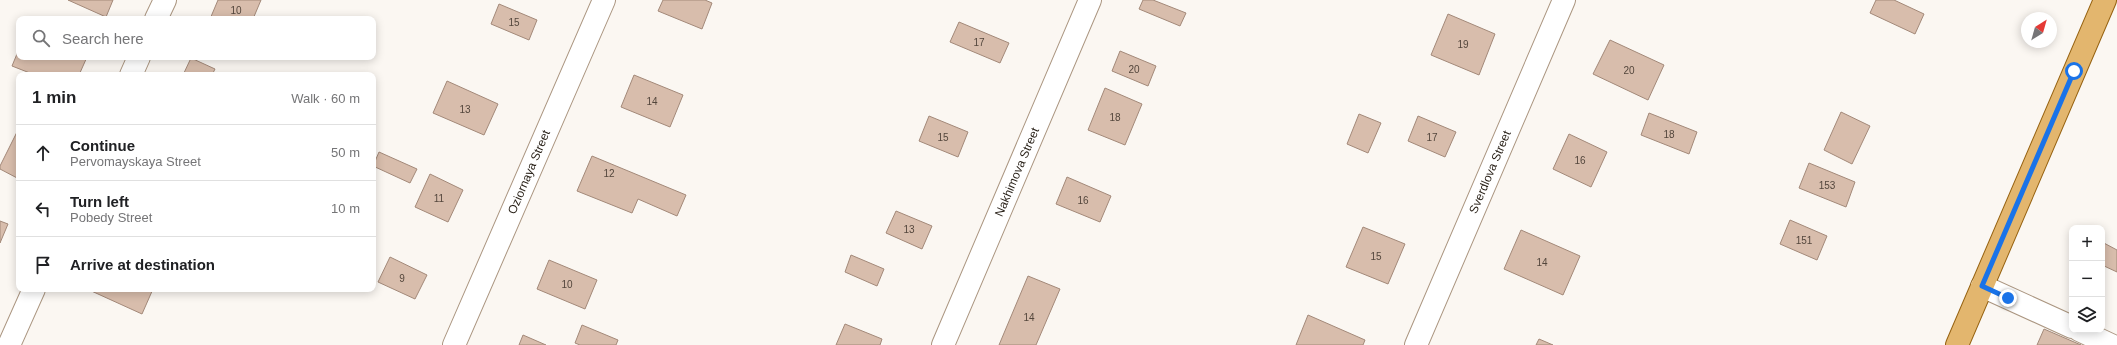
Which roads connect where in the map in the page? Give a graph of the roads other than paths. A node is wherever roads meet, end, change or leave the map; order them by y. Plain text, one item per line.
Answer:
1 (165, 0) edge
2 (604, 0) edge
3 (1090, 0) edge
4 (1564, 0) edge
5 (2105, 0) edge
6 (157, 16) edge
7 (138, 60) edge
8 (132, 72) edge
9 (1982, 286) junction
10 (33, 292) edge
11 (2069, 326) edge
12 (2085, 333) edge
13 (9, 345) edge
14 (454, 345) edge
15 (943, 345) edge
16 (1416, 345) edge
17 (1956, 345) edge
18 (2111, 345) edge

1 - 6 street
2 - 14 street, Oziornaya Street
3 - 15 street, Nakhimova Street
4 - 16 street, Sverdlova Street
5 - 9 main road
7 - 8 street
9 - 11 street
9 - 17 main road
10 - 13 street
12 - 18 street

